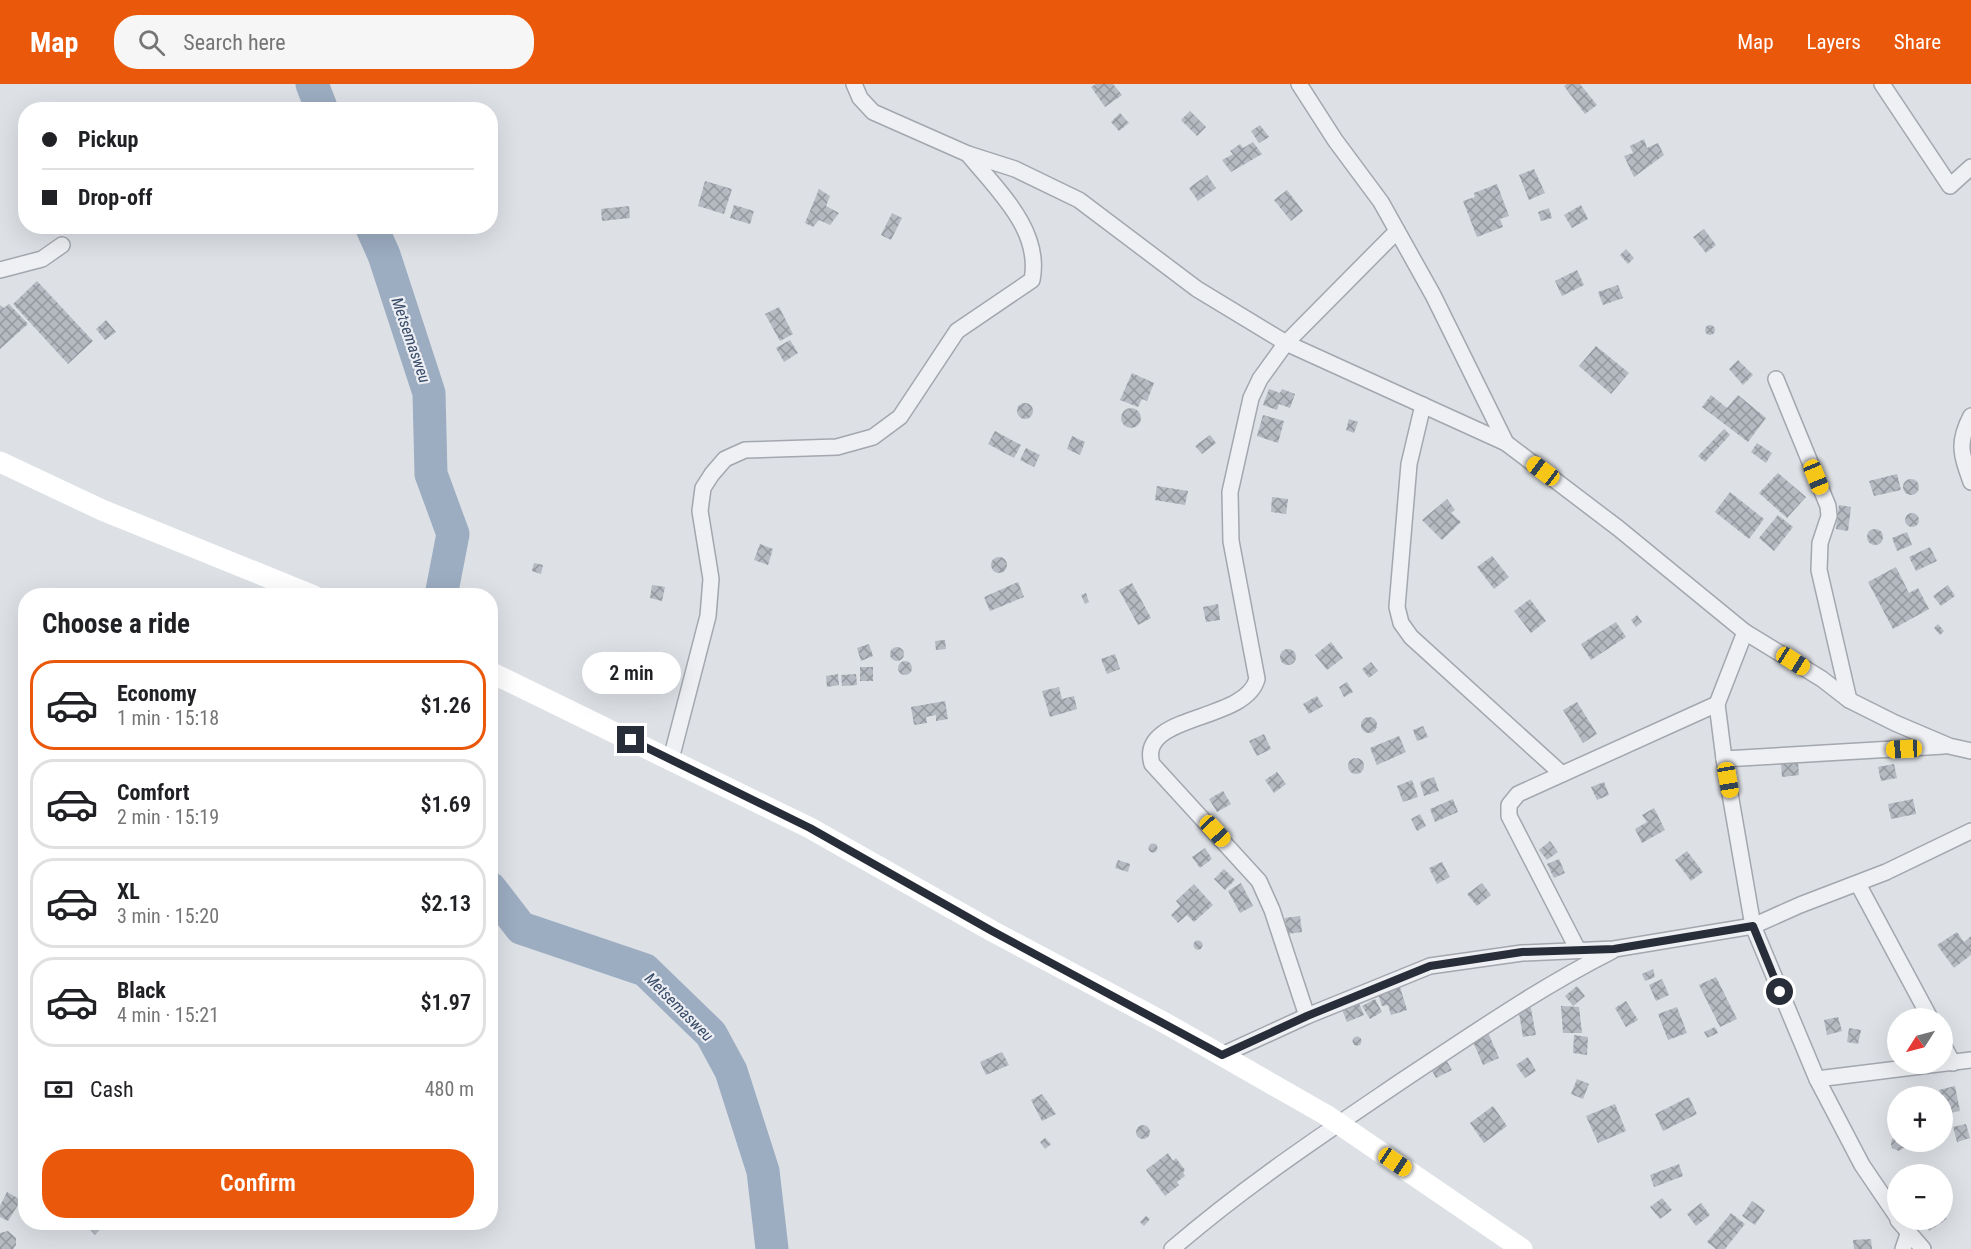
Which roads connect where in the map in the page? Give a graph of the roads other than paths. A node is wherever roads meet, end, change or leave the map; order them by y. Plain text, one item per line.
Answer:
1 (854, 84) edge
2 (1299, 84) edge
3 (1882, 84) edge
4 (968, 154) junction
5 (1971, 167) edge
6 (1396, 231) junction
7 (62, 245) dead end
8 (0, 270) edge
9 (1286, 343) junction
10 (1776, 379) dead end
11 (1423, 405) junction
12 (1971, 416) edge
13 (1506, 443) junction
14 (0, 462) edge
15 (1971, 482) edge
16 (294, 588) edge
17 (1745, 632) junction
18 (498, 676) edge
19 (1849, 700) junction
20 (1717, 704) junction
21 (1948, 746) junction
22 (1971, 751) edge
23 (671, 759) junction
24 (1724, 759) junction
25 (1562, 774) junction
26 (1971, 831) edge
27 (1858, 884) junction
28 (1753, 926) junction
29 (1614, 949) junction
30 (1578, 950) junction
31 (1924, 1008) edge
32 (1307, 1016) junction
33 (1222, 1055) junction
34 (1971, 1060) edge
35 (1953, 1063) edge
36 (1887, 1071) edge
37 (1817, 1079) junction
38 (1339, 1124) junction
39 (1887, 1202) edge
40 (1905, 1242) edge
41 (1172, 1249) edge
42 (1522, 1249) edge
43 (1923, 1249) edge

1 - 4 street
2 - 6 street
3 - 5 street
4 - 9 street
4 - 23 street
6 - 9 street
6 - 13 street
7 - 8 street
9 - 11 street
9 - 32 street
10 - 19 street
11 - 13 street
11 - 25 street
12 - 15 street
13 - 17 street
14 - 16 street
17 - 19 street
17 - 20 street
18 - 23 street
19 - 21 street
20 - 24 street
20 - 25 street
21 - 22 street
21 - 24 street
23 - 33 street
24 - 28 street
25 - 30 street
26 - 27 street
27 - 28 street
27 - 31 street
28 - 29 street
28 - 37 street
29 - 30 street
29 - 38 street
30 - 32 street
32 - 33 street
33 - 38 street
34 - 35 street
36 - 37 street
37 - 39 street
38 - 41 street
38 - 42 street
40 - 43 street

